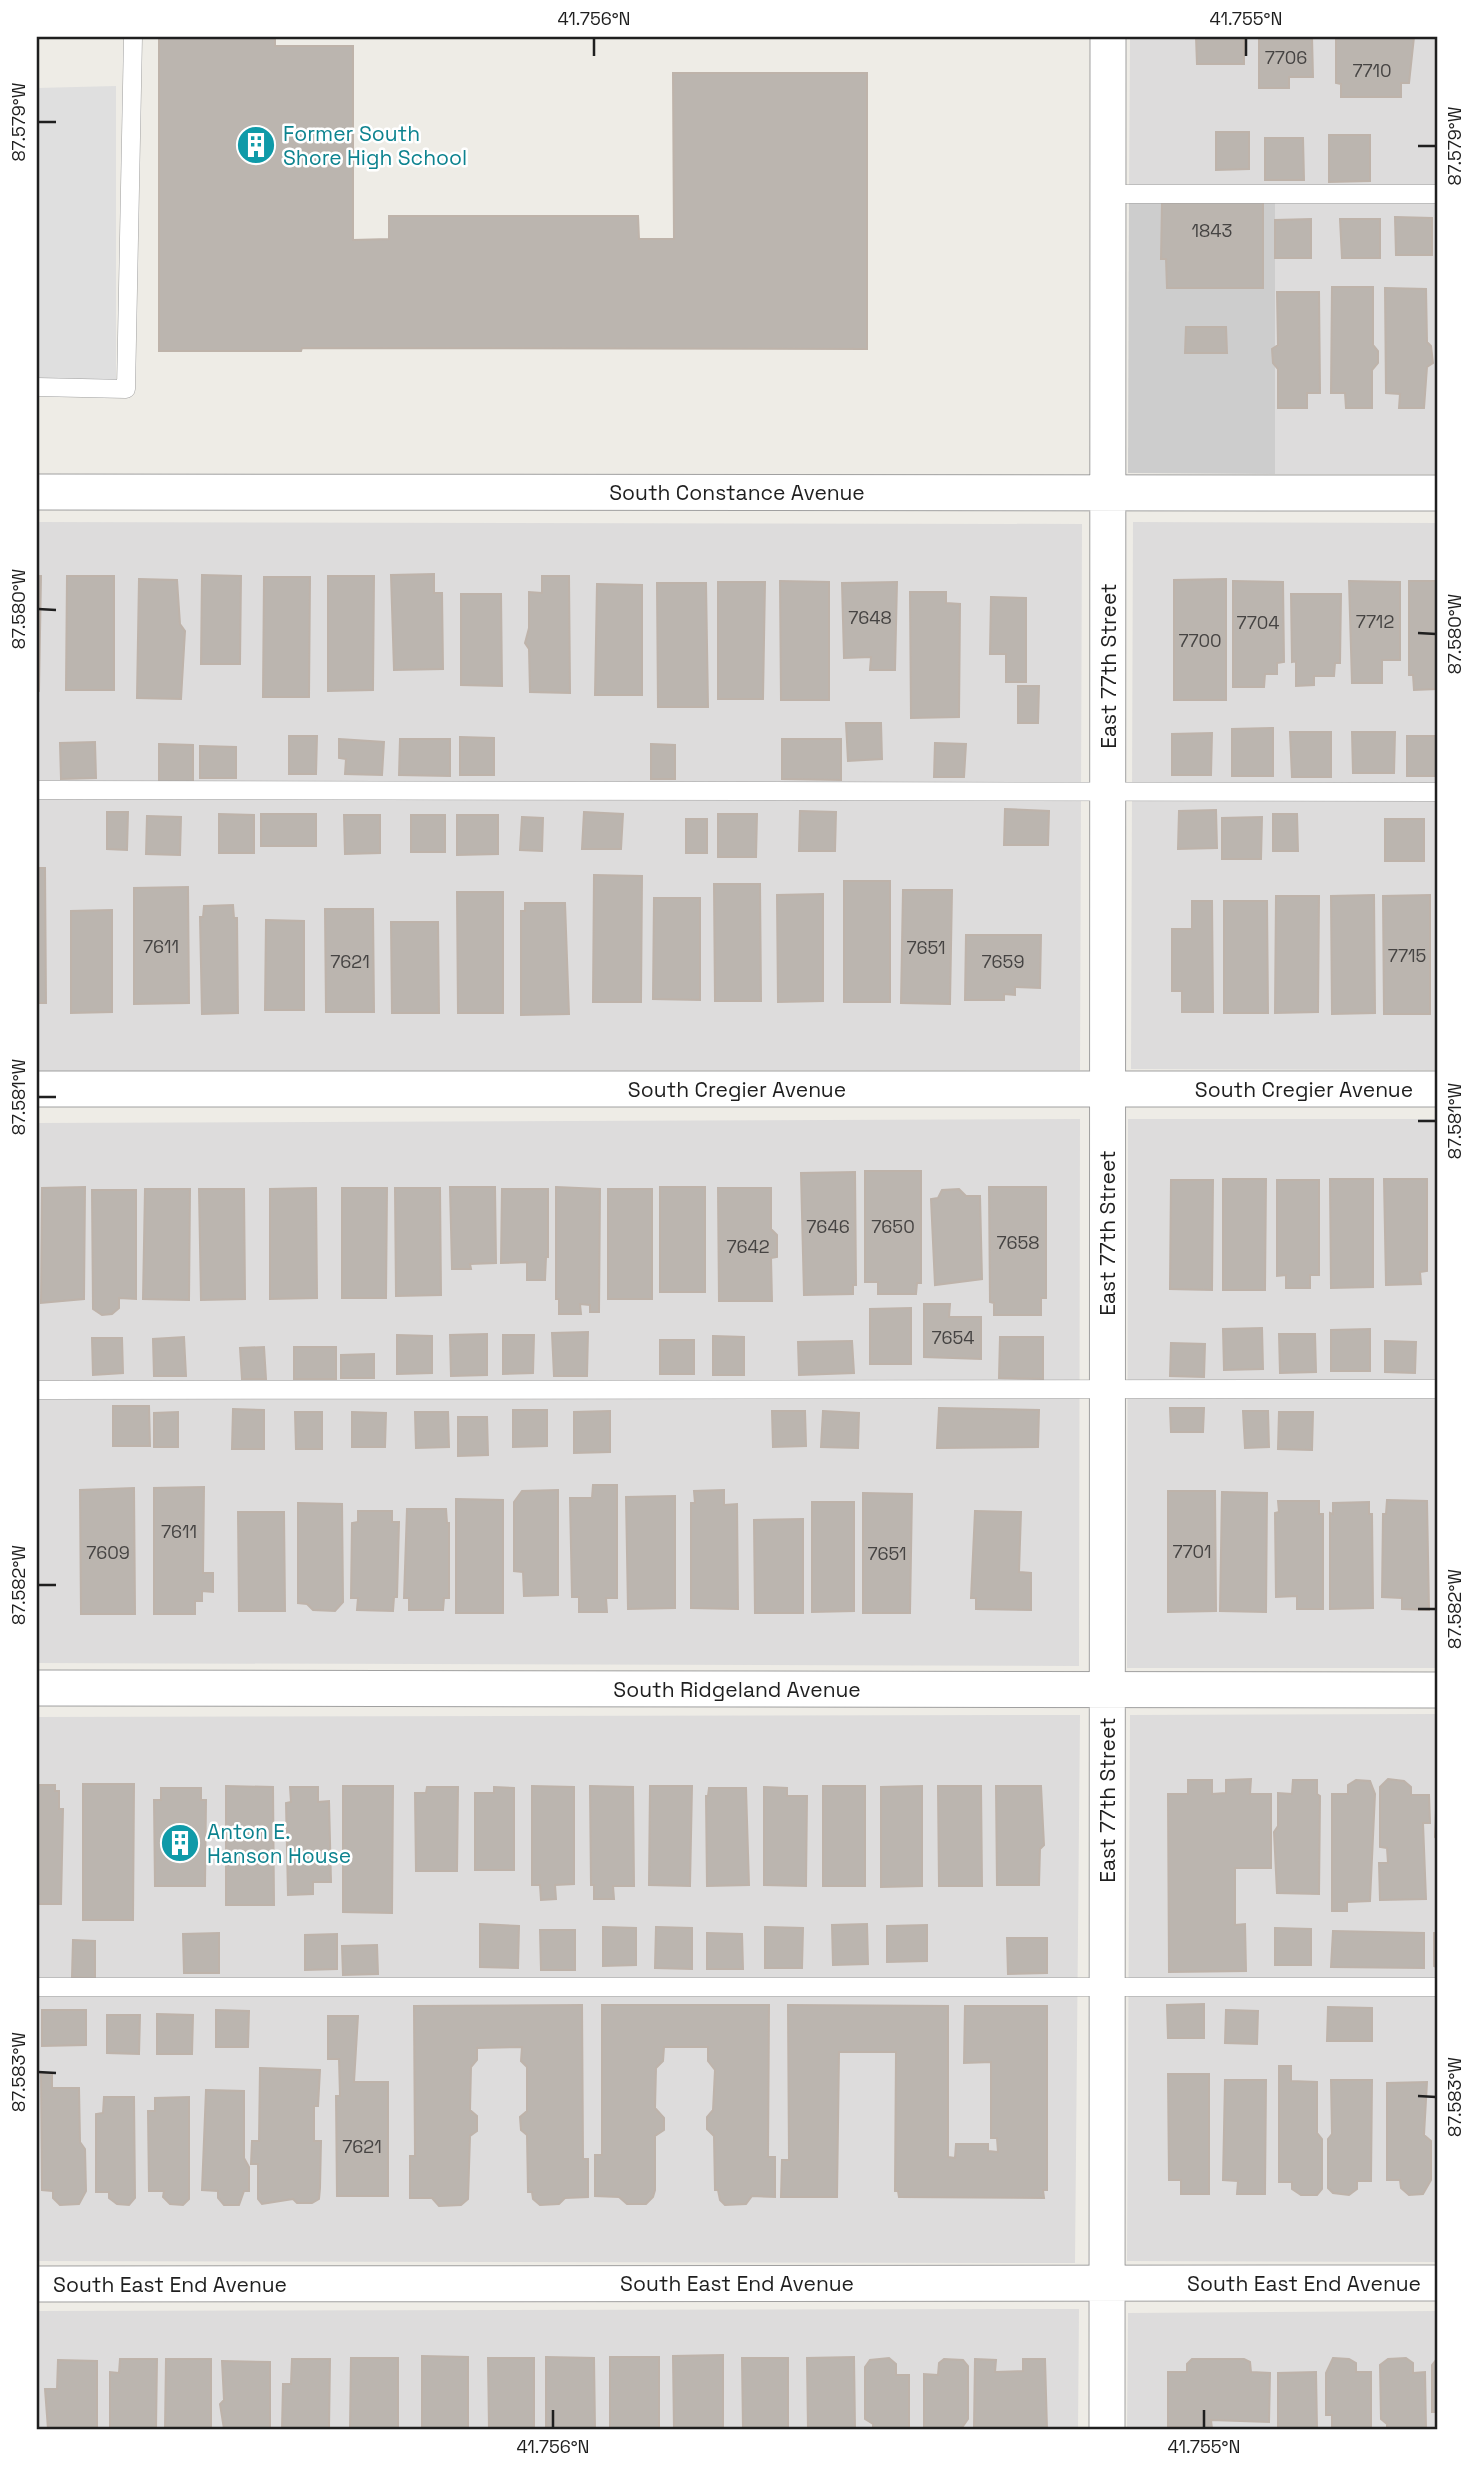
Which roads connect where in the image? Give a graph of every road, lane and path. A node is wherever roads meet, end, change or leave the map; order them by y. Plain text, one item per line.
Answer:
1 (133, 37) edge
2 (1108, 37) edge
3 (1108, 194) junction
4 (1437, 194) edge
5 (37, 387) edge
6 (37, 492) edge
7 (1108, 492) junction
8 (1437, 493) edge
9 (37, 790) edge
10 (1108, 791) junction
11 (1437, 792) edge
12 (37, 1089) edge
13 (1108, 1089) junction
14 (1437, 1089) edge
15 (37, 1390) edge
16 (1107, 1390) junction
17 (1437, 1390) edge
18 (37, 1688) edge
19 (1107, 1690) junction
20 (1437, 1690) edge
21 (37, 1987) edge
22 (1107, 1987) junction
23 (1437, 1987) edge
24 (1106, 2283) junction
25 (1437, 2283) edge
26 (37, 2284) edge
27 (1107, 2429) edge

1 - 5 lane
2 - 3 street, East 77th Street
3 - 4 lane
3 - 7 street, East 77th Street
6 - 7 street, South Constance Avenue
7 - 8 street, South Constance Avenue
7 - 10 street, East 77th Street
9 - 10 lane
10 - 11 lane
10 - 13 street, East 77th Street
12 - 13 street, South Cregier Avenue
13 - 14 street, South Cregier Avenue
13 - 16 street, East 77th Street
15 - 16 lane
16 - 17 lane
16 - 19 street, East 77th Street
18 - 19 street, South Ridgeland Avenue
19 - 20 street, South Ridgeland Avenue
19 - 22 street, East 77th Street
21 - 22 lane
22 - 23 lane
22 - 24 street, East 77th Street
24 - 25 street, South East End Avenue
24 - 26 street, South East End Avenue
24 - 27 street, East 77th Street

